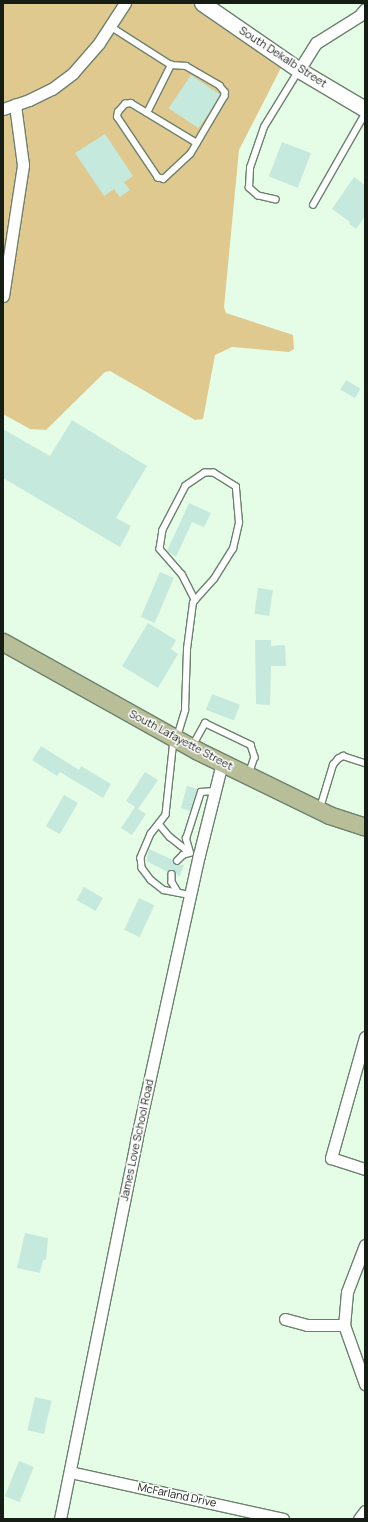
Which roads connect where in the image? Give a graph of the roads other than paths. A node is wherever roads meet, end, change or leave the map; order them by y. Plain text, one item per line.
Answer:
1 (125, 3) edge
2 (202, 3) edge
3 (365, 9) edge
4 (110, 26) junction
5 (171, 66) junction
6 (299, 70) junction
7 (15, 105) junction
8 (3, 108) edge
9 (365, 109) edge
10 (146, 113) junction
11 (365, 114) edge
12 (197, 143) junction
13 (276, 200) dead end
14 (313, 205) dead end
15 (3, 296) edge
16 (195, 600) junction
17 (3, 642) edge
18 (175, 738) junction
19 (192, 747) junction
20 (222, 763) junction
21 (365, 763) edge
22 (249, 777) junction
23 (214, 791) junction
24 (319, 811) junction
25 (159, 824) junction
26 (365, 827) edge
27 (194, 854) junction
28 (177, 862) dead end
29 (172, 874) dead end
30 (178, 892) junction
31 (190, 895) junction
32 (365, 1037) edge
33 (365, 1169) edge
34 (365, 1245) edge
35 (285, 1319) dead end
36 (344, 1325) junction
37 (363, 1372) edge
38 (365, 1384) edge
39 (70, 1472) junction
40 (365, 1511) edge
41 (60, 1519) edge
42 (283, 1519) edge
43 (359, 1519) edge

1 - 4 street
2 - 6 main road, South Dekalb Street
3 - 6 street
4 - 5 lane
4 - 7 street
5 - 10 lane
5 - 12 lane
6 - 9 main road, South Dekalb Street
6 - 13 lane
7 - 8 street
7 - 15 street
10 - 12 lane
10 - 12 lane
11 - 14 lane
16 - 16 lane
16 - 18 lane
17 - 18 main road, South Lafayette Street
18 - 19 main road, South Lafayette Street
18 - 25 lane
19 - 20 main road, South Lafayette Street
19 - 22 lane
20 - 22 main road, South Lafayette Street
20 - 23 street, James Love School Road
21 - 24 lane
22 - 24 main road, South Lafayette Street
23 - 27 street, James Love School Road
23 - 27 lane
24 - 26 main road, South Lafayette Street
25 - 27 lane
25 - 30 lane
27 - 28 lane
27 - 31 street, James Love School Road
29 - 30 lane
30 - 31 lane
31 - 39 street, James Love School Road
32 - 33 street
34 - 36 street
35 - 36 street
36 - 37 street
37 - 38 street
39 - 41 street, James Love School Road
39 - 42 street, McFarland Drive
40 - 43 street

